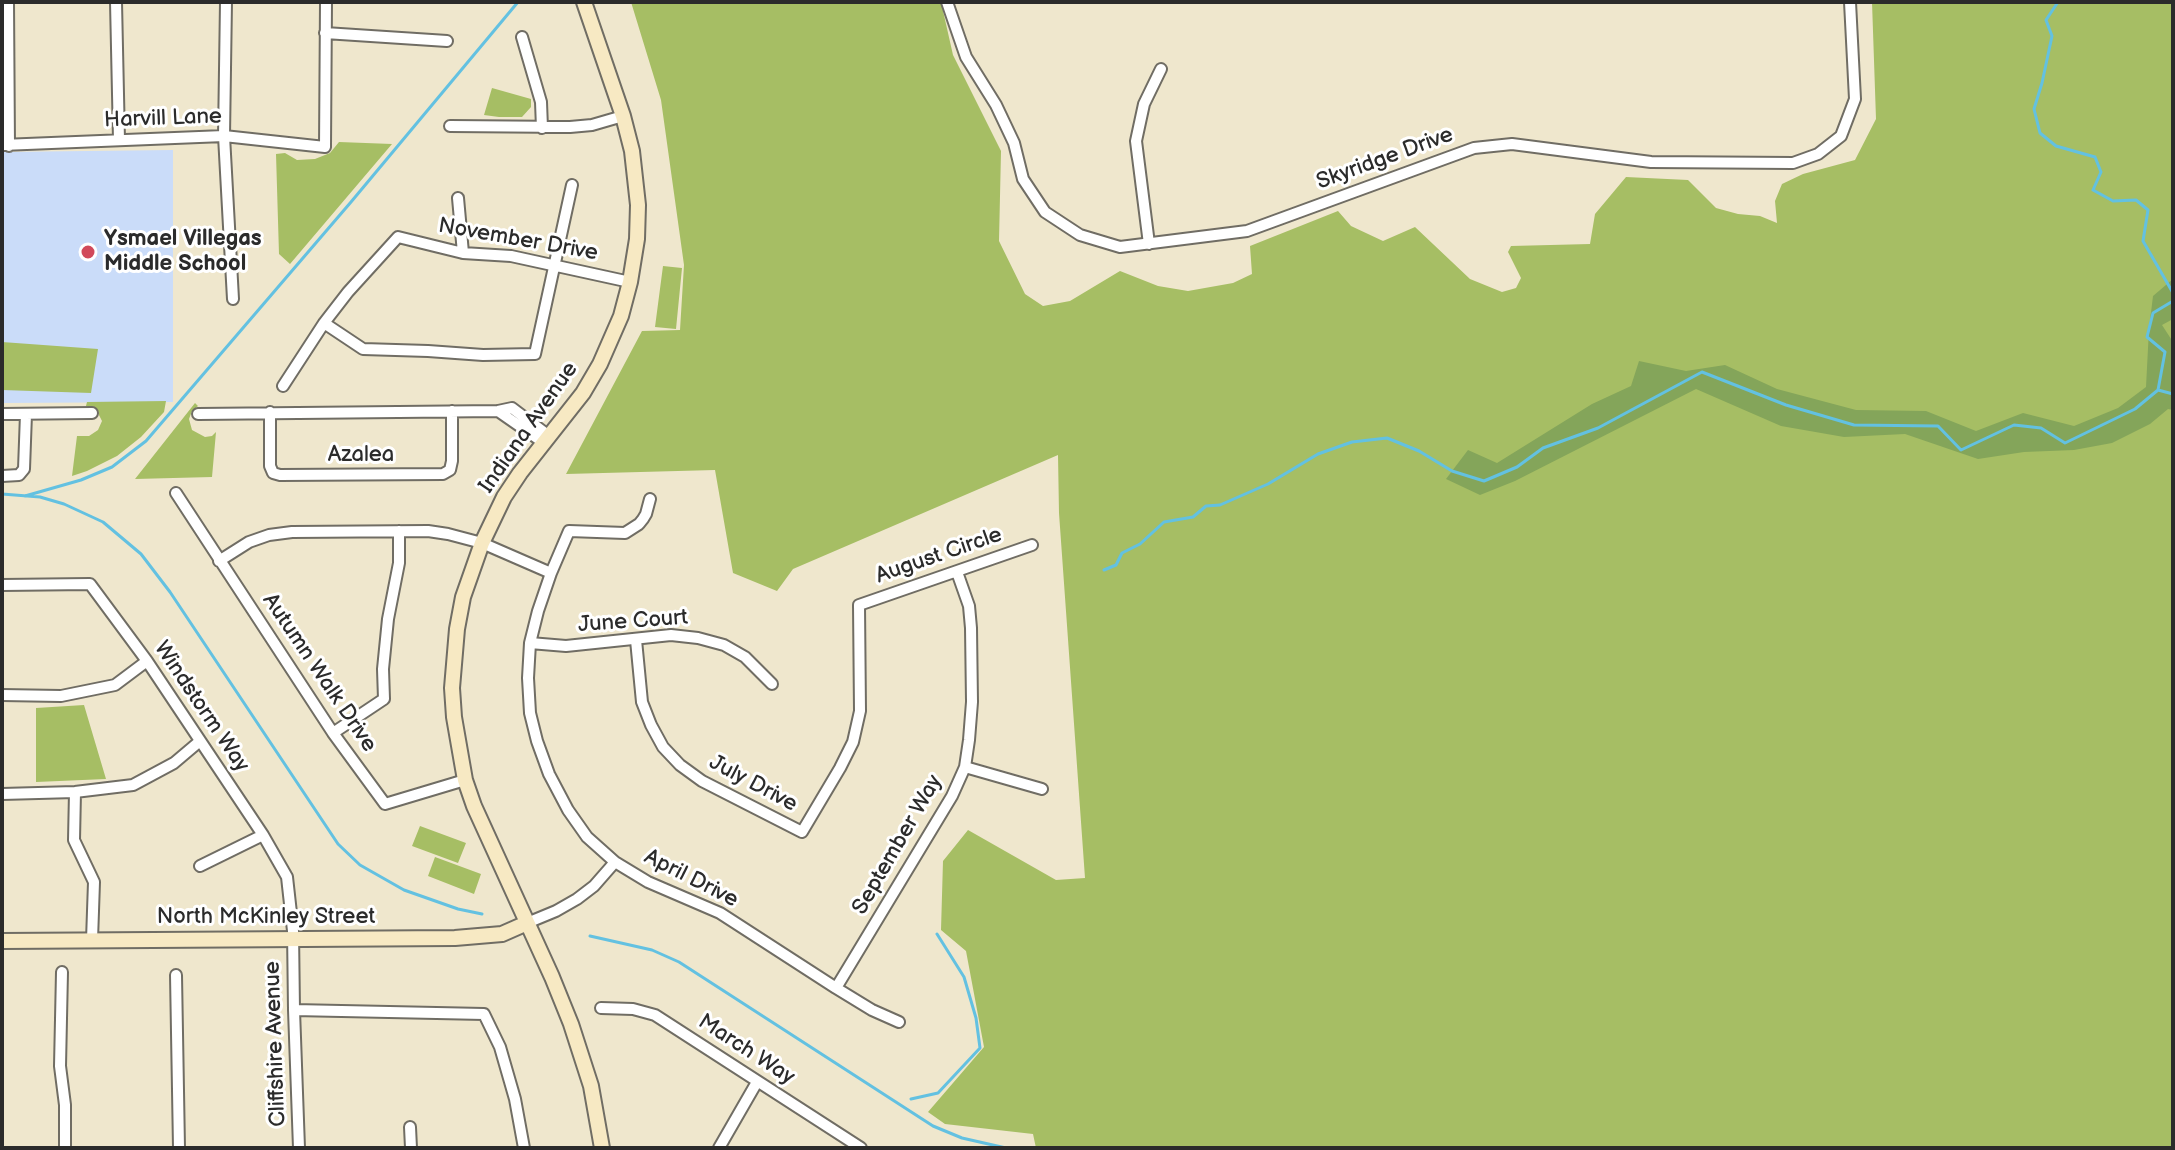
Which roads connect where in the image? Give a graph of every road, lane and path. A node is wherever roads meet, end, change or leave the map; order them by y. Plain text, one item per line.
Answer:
1 (8, 2) edge
2 (116, 2) edge
3 (226, 2) edge
4 (326, 2) edge
5 (584, 2) edge
6 (947, 2) edge
7 (1850, 2) edge
8 (325, 33) junction
9 (522, 37) dead end
10 (447, 41) dead end
11 (1161, 69) dead end
12 (623, 116) junction
13 (450, 126) dead end
14 (542, 128) junction
15 (224, 136) junction
16 (119, 140) junction
17 (5, 146) edge
18 (572, 185) dead end
19 (458, 198) dead end
20 (1149, 244) junction
21 (463, 253) junction
22 (554, 264) junction
23 (630, 282) junction
24 (233, 299) dead end
25 (324, 323) junction
26 (283, 386) dead end
27 (452, 411) junction
28 (270, 412) junction
29 (92, 413) dead end
30 (2, 414) edge
31 (26, 414) junction
32 (198, 414) dead end
33 (547, 440) junction
34 (2, 476) edge
35 (176, 493) dead end
36 (650, 499) dead end
37 (399, 531) junction
38 (482, 543) junction
39 (1032, 545) dead end
40 (219, 561) junction
41 (957, 572) junction
42 (551, 573) junction
43 (2, 585) edge
44 (859, 605) joint
45 (636, 640) junction
46 (530, 643) junction
47 (147, 661) junction
48 (772, 684) dead end
49 (2, 695) edge
50 (333, 733) junction
51 (200, 741) junction
52 (965, 767) junction
53 (465, 780) junction
54 (1042, 789) dead end
55 (75, 792) junction
56 (2, 794) edge
57 (263, 835) junction
58 (615, 862) junction
59 (200, 866) dead end
60 (527, 923) junction
61 (293, 939) junction
62 (92, 940) junction
63 (2, 941) edge
64 (62, 972) dead end
65 (176, 975) dead end
66 (836, 988) junction
67 (601, 1008) dead end
68 (294, 1010) junction
69 (899, 1022) dead end
70 (757, 1082) junction
71 (410, 1127) dead end
72 (853, 1146) edge
73 (65, 1148) edge
74 (179, 1148) edge
75 (299, 1148) edge
76 (411, 1148) edge
77 (524, 1148) edge
78 (602, 1148) edge
79 (719, 1148) edge

1 - 17 street
2 - 16 street
3 - 15 street
4 - 8 street
5 - 12 street, Indiana Avenue
6 - 20 street, Skyridge Drive
7 - 20 street, Skyridge Drive
8 - 10 street
8 - 15 street, Harvill Lane
9 - 14 street
11 - 20 street
12 - 14 street
12 - 23 street, Indiana Avenue
13 - 14 street
15 - 16 street, Harvill Lane
15 - 24 street
16 - 17 street, Harvill Lane
18 - 22 street
19 - 21 street
21 - 22 street, November Drive
21 - 25 street, November Drive
22 - 23 street, November Drive
22 - 25 street
23 - 33 street, Indiana Avenue
25 - 26 street
27 - 28 street, Azalea
27 - 28 street, Azalea
27 - 33 street, Azalea
28 - 32 street, Azalea
29 - 31 street
30 - 31 street
31 - 34 street
33 - 38 street, Indiana Avenue
35 - 40 street, Autumn Walk Drive
36 - 42 street, April Drive
37 - 38 street
37 - 40 street
37 - 50 street
38 - 42 street
38 - 53 street, Indiana Avenue
39 - 41 street, August Circle
40 - 50 street, Autumn Walk Drive
41 - 44 street, August Circle
41 - 52 street, September Way
42 - 46 street, April Drive
43 - 47 street, Windstorm Way
44 - 45 street, July Drive
45 - 46 street, June Court
45 - 48 street, June Court
46 - 58 street, April Drive
47 - 49 street
47 - 51 street, Windstorm Way
50 - 53 street, Autumn Walk Drive
51 - 55 street
51 - 57 street, Windstorm Way
52 - 54 street
52 - 66 street, September Way
53 - 60 street, Indiana Avenue
55 - 56 street
55 - 62 street
57 - 59 street
57 - 61 street, Windstorm Way
58 - 60 street
58 - 66 street, April Drive
60 - 61 street, North McKinley Street
60 - 78 street, Indiana Avenue
61 - 62 street, North McKinley Street
61 - 68 street, Cliffshire Avenue
62 - 63 street, North McKinley Street
64 - 73 street
65 - 74 street
66 - 69 street, April Drive
67 - 70 street, March Way
68 - 75 street, Cliffshire Avenue
68 - 77 street
70 - 72 street, March Way
70 - 79 street
71 - 76 street

